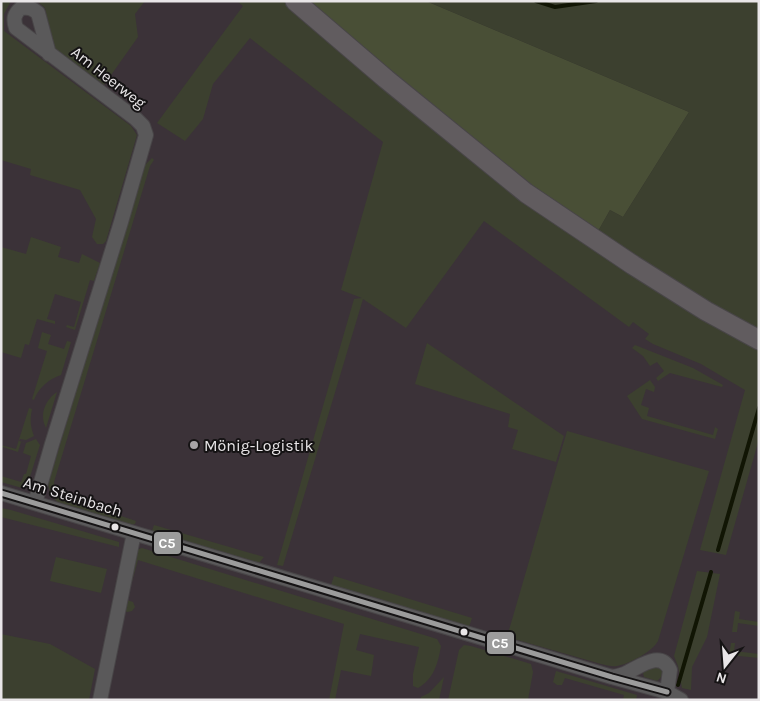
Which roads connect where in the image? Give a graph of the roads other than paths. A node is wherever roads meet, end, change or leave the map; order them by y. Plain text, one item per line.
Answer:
1 (295, 1) edge
2 (49, 54) dead end
3 (759, 340) edge
4 (1, 493) edge
5 (35, 503) junction
6 (134, 533) junction
7 (612, 677) junction
8 (667, 692) junction
9 (100, 700) edge
10 (681, 700) edge

1 - 3 main road
2 - 5 street, Am Heerweg
4 - 5 street, Am Steinbach
5 - 6 street, Am Steinbach
6 - 7 street, Am Steinbach
6 - 9 street, Am Steinbach
7 - 8 street, Am Steinbach
7 - 8 street
8 - 10 street, Am Steinbach

